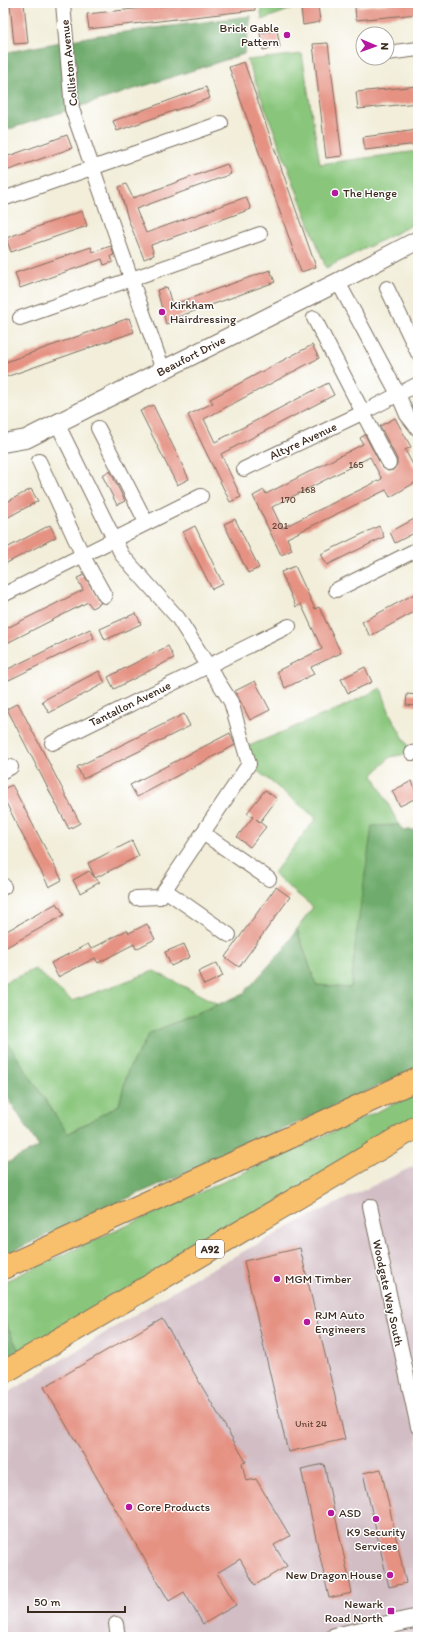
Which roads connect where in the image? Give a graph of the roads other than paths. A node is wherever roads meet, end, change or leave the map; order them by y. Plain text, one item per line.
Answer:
1 (63, 3) edge
2 (418, 49) edge
3 (395, 52) edge
4 (220, 123) dead end
5 (93, 168) junction
6 (3, 200) edge
7 (260, 234) dead end
8 (418, 240) edge
9 (132, 280) junction
10 (338, 282) junction
11 (386, 288) dead end
12 (20, 318) dead end
13 (314, 318) dead end
14 (418, 353) edge
15 (163, 370) junction
16 (418, 384) edge
17 (398, 394) junction
18 (362, 413) junction
19 (57, 423) junction
20 (98, 428) dead end
21 (418, 429) edge
22 (3, 443) edge
23 (39, 461) dead end
24 (389, 463) dead end
25 (244, 469) dead end
26 (201, 496) dead end
27 (146, 522) junction
28 (113, 539) junction
29 (418, 549) edge
30 (83, 556) junction
31 (336, 590) dead end
32 (3, 595) edge
33 (105, 596) dead end
34 (289, 626) dead end
35 (208, 666) junction
36 (52, 743) dead end
37 (203, 833) junction
38 (269, 879) dead end
39 (165, 890) junction
40 (136, 898) dead end
41 (229, 935) dead end
42 (418, 1079) edge
43 (418, 1126) edge
44 (370, 1206) dead end
45 (3, 1268) edge
46 (3, 1373) edge
47 (412, 1377) edge
48 (418, 1428) edge
49 (418, 1618) edge
50 (335, 1637) edge

1 - 5 street, Colliston Avenue
2 - 3 street
4 - 5 street
5 - 6 street
5 - 9 street, Colliston Avenue
7 - 9 street
8 - 10 street, Beaufort Drive
9 - 12 street
9 - 15 street, Colliston Avenue
10 - 15 street, Beaufort Drive
10 - 17 street
11 - 14 street
13 - 18 street
15 - 19 street, Beaufort Drive
16 - 17 street, Altyre Avenue
17 - 18 street, Altyre Avenue
17 - 21 street
18 - 24 street
18 - 25 street, Altyre Avenue
19 - 22 street, Beaufort Drive
19 - 28 street
20 - 27 street
23 - 30 street
26 - 27 street
27 - 28 street
28 - 30 street
28 - 35 street
29 - 31 street
30 - 32 street
30 - 33 street
34 - 35 street, Tantallon Avenue
35 - 36 street, Tantallon Avenue
35 - 37 street
37 - 38 street
37 - 39 street
39 - 40 street
39 - 41 street
42 - 45 highway
43 - 46 highway, A92
44 - 47 street, Woodgate Way South
47 - 48 street, Woodgate Way South
49 - 50 street

